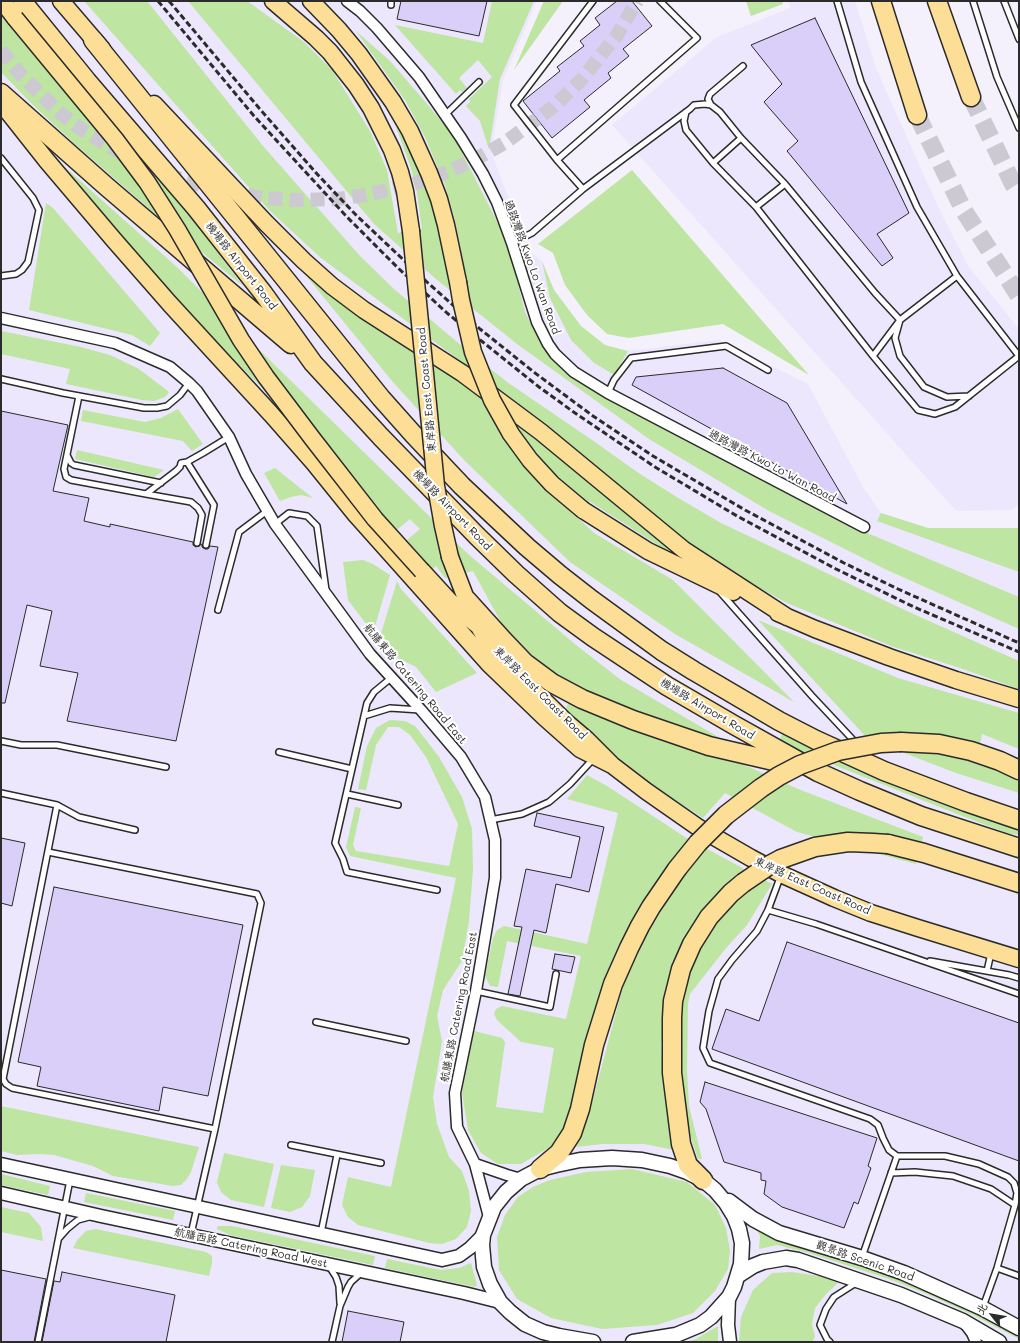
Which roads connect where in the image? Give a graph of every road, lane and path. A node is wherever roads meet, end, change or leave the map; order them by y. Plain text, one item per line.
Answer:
1 (2, 1) edge
2 (22, 1) edge
3 (62, 1) edge
4 (273, 1) edge
5 (311, 1) edge
6 (347, 1) edge
7 (593, 1) edge
8 (660, 1) edge
9 (837, 1) edge
10 (937, 1) edge
11 (973, 1) edge
12 (1004, 1) edge
13 (885, 7) edge
14 (1019, 39) edge
15 (94, 40) junction
16 (743, 66) dead end
17 (479, 82) dead end
18 (1, 93) edge
19 (971, 97) tunnel mouth
20 (1, 102) edge
21 (711, 105) junction
22 (686, 112) junction
23 (446, 114) junction
24 (917, 115) tunnel mouth
25 (1019, 128) edge
26 (741, 138) junction
27 (1, 158) edge
28 (557, 160) junction
29 (713, 163) junction
30 (784, 184) junction
31 (584, 189) junction
32 (756, 207) junction
33 (512, 243) junction
34 (1, 276) edge
35 (957, 276) junction
36 (1, 318) edge
37 (900, 320) junction
38 (873, 356) junction
39 (1019, 356) edge
40 (313, 363) junction
41 (768, 370) dead end
42 (1, 379) edge
43 (189, 383) junction
44 (608, 393) junction
45 (79, 396) junction
46 (969, 396) junction
47 (229, 437) junction
48 (67, 455) junction
49 (187, 462) junction
50 (161, 483) junction
51 (146, 494) junction
52 (267, 511) junction
53 (275, 524) junction
54 (864, 527) dead end
55 (197, 543) dead end
56 (206, 545) dead end
57 (684, 550) junction
58 (698, 566) dead end
59 (708, 577) junction
60 (327, 595) junction
61 (467, 600) junction
62 (218, 610) dead end
63 (787, 617) junction
64 (477, 625) junction
65 (392, 678) junction
66 (1019, 699) edge
67 (421, 710) junction
68 (364, 716) junction
69 (1, 741) edge
70 (863, 751) dead end
71 (279, 752) dead end
72 (597, 755) junction
73 (166, 767) dead end
74 (352, 769) junction
75 (1019, 770) edge
76 (818, 772) junction
77 (1, 793) edge
78 (347, 794) junction
79 (57, 805) junction
80 (398, 805) dead end
81 (490, 820) junction
82 (1019, 820) edge
83 (135, 830) dead end
84 (1019, 848) edge
85 (48, 852) junction
86 (781, 874) junction
87 (1019, 883) edge
88 (437, 890) dead end
89 (768, 910) junction
90 (992, 951) junction
91 (1019, 959) edge
92 (919, 960) junction
93 (986, 971) junction
94 (556, 974) dead end
95 (1019, 978) edge
96 (476, 991) junction
97 (1019, 994) edge
98 (316, 1022) dead end
99 (406, 1041) dead end
100 (215, 1129) junction
101 (291, 1145) dead end
102 (337, 1155) junction
103 (897, 1156) junction
104 (381, 1163) dead end
105 (1, 1164) edge
106 (475, 1164) junction
107 (540, 1169) junction
108 (891, 1173) junction
109 (521, 1178) junction
110 (70, 1180) junction
111 (709, 1185) junction
112 (1, 1193) edge
113 (1015, 1205) junction
114 (65, 1207) junction
115 (198, 1207) junction
116 (101, 1216) junction
117 (489, 1217) junction
118 (321, 1234) junction
119 (191, 1235) junction
120 (483, 1235) junction
121 (58, 1239) junction
122 (862, 1258) junction
123 (329, 1264) junction
124 (996, 1268) junction
125 (363, 1272) junction
126 (739, 1275) junction
127 (1019, 1276) edge
128 (861, 1281) junction
129 (729, 1297) junction
130 (500, 1302) junction
131 (340, 1306) junction
132 (982, 1308) junction
133 (963, 1321) junction
134 (1019, 1328) edge
135 (827, 1341) edge
136 (992, 1341) edge
137 (38, 1342) edge
138 (332, 1342) edge
139 (594, 1342) edge
140 (633, 1342) edge
141 (730, 1342) edge
142 (976, 1342) edge

1 - 64 main road, bridge
2 - 40 highway, 機場路 Airport Road
3 - 15 main road
4 - 61 main road, 東岸路 East Coast Road, bridge
5 - 59 main road, bridge
6 - 23 street, 過路灣路 Kwo Lo Wan Road
7 - 28 lane
8 - 28 lane
9 - 35 lane
10 - 19 highway
11 - 25 lane
12 - 14 lane
13 - 24 highway
15 - 57 main road
15 - 82 highway
16 - 21 lane
17 - 23 lane
18 - 40 highway
20 - 72 main road
21 - 22 lane
21 - 26 lane
22 - 29 lane
22 - 31 lane
23 - 33 street, 過路灣路 Kwo Lo Wan Road
26 - 29 lane
26 - 30 lane
27 - 34 lane
28 - 31 lane
29 - 32 lane
30 - 32 lane
30 - 37 lane
31 - 33 lane
32 - 38 lane
33 - 44 street, 過路灣路 Kwo Lo Wan Road
35 - 37 lane
35 - 39 lane
36 - 43 street, 航膳東路 Catering Road East
37 - 38 lane
37 - 46 lane
38 - 46 lane
39 - 46 lane
40 - 76 highway, 機場路 Airport Road
41 - 44 lane
42 - 45 lane
43 - 45 lane
43 - 47 street, 航膳東路 Catering Road East
44 - 54 street, 過路灣路 Kwo Lo Wan Road
45 - 48 lane
47 - 49 lane
47 - 52 street, 航膳東路 Catering Road East
48 - 50 lane
48 - 51 lane
49 - 50 lane
49 - 56 lane
50 - 51 lane
51 - 55 lane
52 - 53 street, 航膳東路 Catering Road East
52 - 62 lane
53 - 60 street, 航膳東路 Catering Road East
53 - 60 lane
57 - 58 lane
57 - 63 main road
59 - 63 main road
59 - 70 lane
60 - 65 street, 航膳東路 Catering Road East
61 - 64 main road, 東岸路 East Coast Road
61 - 76 highway
63 - 66 main road
64 - 72 main road, 東岸路 East Coast Road
65 - 67 street, 航膳東路 Catering Road East
65 - 68 lane
67 - 68 lane
67 - 81 street, 航膳東路 Catering Road East
68 - 74 lane
69 - 73 lane
71 - 74 lane
72 - 81 lane
72 - 86 main road, 東岸路 East Coast Road
74 - 78 lane
75 - 107 highway, bridge
76 - 84 highway, 機場路 Airport Road
77 - 79 lane
78 - 80 lane
78 - 88 lane
79 - 83 lane
79 - 85 lane
81 - 96 street, 航膳東路 Catering Road East
85 - 100 lane
85 - 100 lane
86 - 89 lane
86 - 90 main road, 東岸路 East Coast Road
87 - 111 highway, bridge
89 - 92 lane
89 - 103 lane
90 - 91 main road, 東岸路 East Coast Road
90 - 93 lane
92 - 93 lane
92 - 97 lane
93 - 95 lane
94 - 96 lane
96 - 106 street, 航膳東路 Catering Road East
98 - 99 lane
100 - 115 lane
101 - 102 lane
102 - 104 lane
102 - 118 lane
103 - 108 lane
103 - 113 lane
105 - 110 street
106 - 109 street
106 - 117 street, 航膳東路 Catering Road East
107 - 109 main road
107 - 111 main road
108 - 113 lane
108 - 122 lane
109 - 117 main road
110 - 114 lane
110 - 115 street
111 - 122 main road, 觀景路 Scenic Road
111 - 126 main road
112 - 114 street, 航膳西路 Catering Road West
113 - 124 lane
114 - 116 street, 航膳西路 Catering Road West
114 - 121 lane
115 - 118 street
115 - 119 lane
116 - 119 street, 航膳西路 Catering Road West
116 - 121 lane
117 - 120 main road
118 - 120 street
119 - 123 street, 航膳西路 Catering Road West
120 - 130 main road
121 - 137 lane
122 - 132 main road, 觀景路 Scenic Road
123 - 125 street, 航膳西路 Catering Road West
123 - 131 lane
124 - 127 lane
124 - 132 lane
125 - 130 street, 航膳西路 Catering Road West
125 - 131 lane
126 - 128 main road, 觀景路 Scenic Road
126 - 129 main road
128 - 133 main road, 觀景路 Scenic Road
128 - 135 lane
129 - 140 main road
129 - 141 street
130 - 139 main road
131 - 138 lane
132 - 134 main road, 觀景路 Scenic Road
133 - 136 main road, 觀景路 Scenic Road
133 - 142 street

